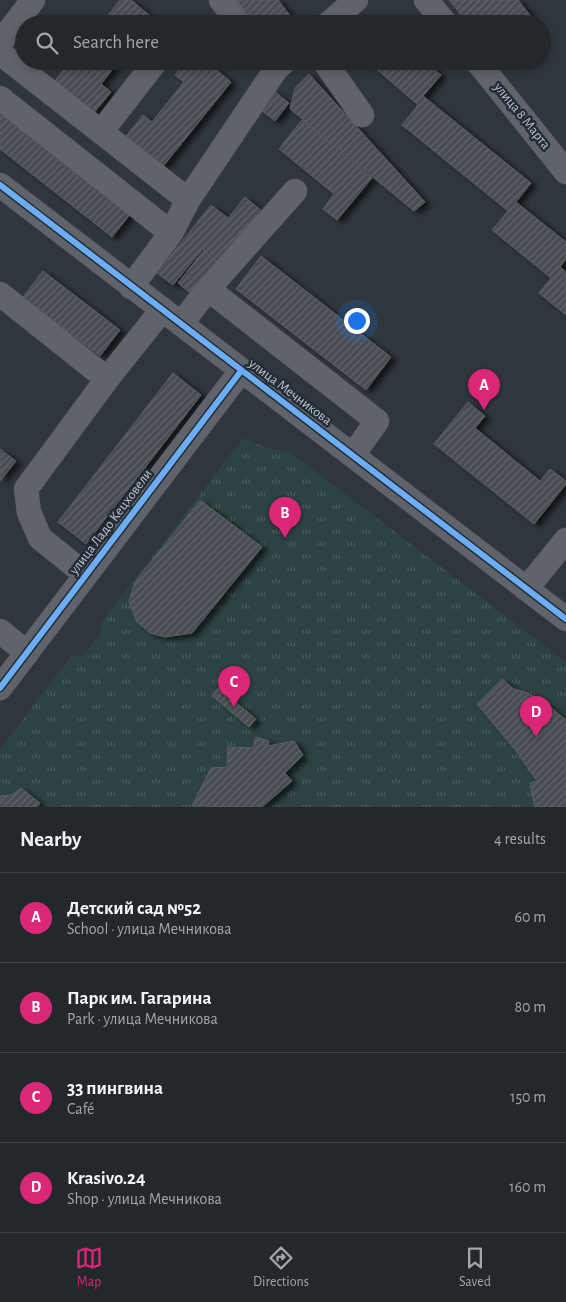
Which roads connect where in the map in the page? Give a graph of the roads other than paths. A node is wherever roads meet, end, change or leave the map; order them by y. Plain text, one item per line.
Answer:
1 (33, 0) edge
2 (221, 0) edge
3 (356, 0) edge
4 (426, 0) edge
5 (21, 15) edge
6 (233, 15) edge
7 (338, 15) edge
8 (438, 15) edge
9 (15, 23) edge
10 (0, 43) edge
11 (0, 53) edge
12 (15, 65) edge
13 (22, 70) edge
14 (149, 70) edge
15 (273, 70) edge
16 (330, 70) edge
17 (484, 70) edge
18 (0, 98) edge
19 (362, 115) dead end
20 (102, 132) junction
21 (566, 172) edge
22 (0, 185) edge
23 (294, 191) dead end
24 (188, 200) junction
25 (170, 233) junction
26 (131, 287) junction
27 (208, 289) junction
28 (0, 294) edge
29 (162, 310) junction
30 (181, 324) junction
31 (241, 371) junction
32 (107, 379) junction
33 (353, 455) junction
34 (566, 540) edge
35 (86, 575) junction
36 (526, 589) junction
37 (566, 619) edge
38 (0, 630) edge
39 (27, 653) junction
40 (0, 688) edge

1 - 5 street
2 - 6 street
3 - 7 street
4 - 8 street
9 - 10 street
11 - 12 street
13 - 20 street
14 - 20 street
15 - 24 street
16 - 19 street
17 - 21 street, улица 8 Марта
18 - 25 street
20 - 24 street
22 - 26 street, улица Мечникова
23 - 27 street
24 - 25 street
25 - 26 street
26 - 29 street, улица Мечникова
27 - 30 street
27 - 33 street
28 - 32 street
29 - 30 street, улица Мечникова
29 - 32 street
30 - 31 street, улица Мечникова
31 - 33 street, улица Мечникова
31 - 35 street, улица Ладо Кецховели
32 - 35 street
33 - 36 street, улица Мечникова
34 - 36 street
35 - 39 street, улица Ладо Кецховели
36 - 37 street, улица Мечникова
38 - 39 street
39 - 40 street, улица Ладо Кецховели

